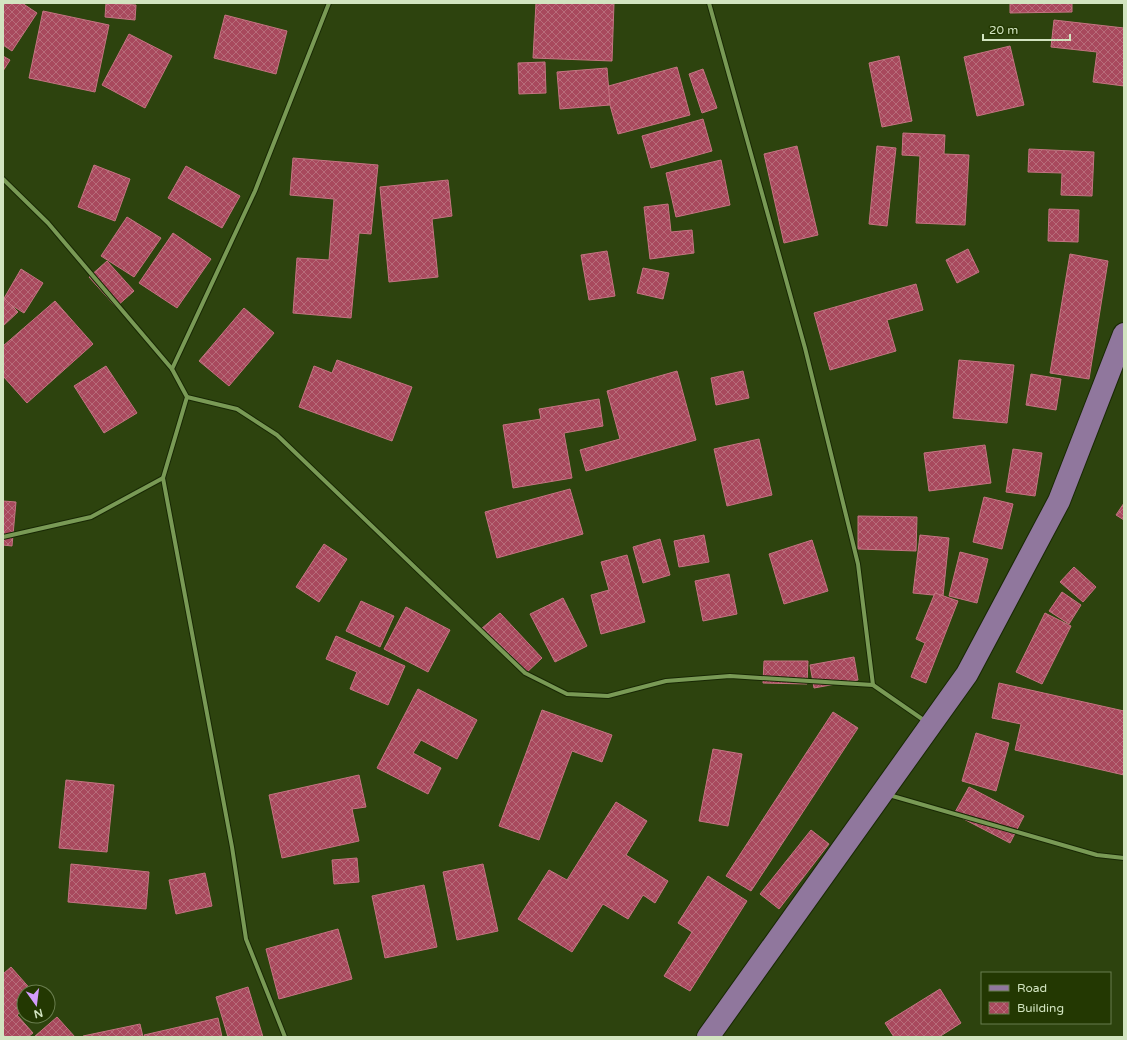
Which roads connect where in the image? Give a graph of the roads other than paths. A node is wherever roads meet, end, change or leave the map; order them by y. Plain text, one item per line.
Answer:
1 (329, 3) edge
2 (709, 3) edge
3 (3, 179) edge
4 (1124, 334) edge
5 (172, 369) junction
6 (187, 397) junction
7 (163, 478) junction
8 (3, 537) edge
9 (873, 685) junction
10 (931, 725) junction
11 (883, 793) junction
12 (1124, 858) edge
13 (285, 1037) edge
14 (708, 1037) edge

1 - 5 street
2 - 9 street
3 - 5 street
4 - 10 main road
5 - 6 street
6 - 7 street
6 - 9 street
7 - 8 street
7 - 13 street
9 - 10 street
10 - 11 main road
11 - 12 street
11 - 14 main road

